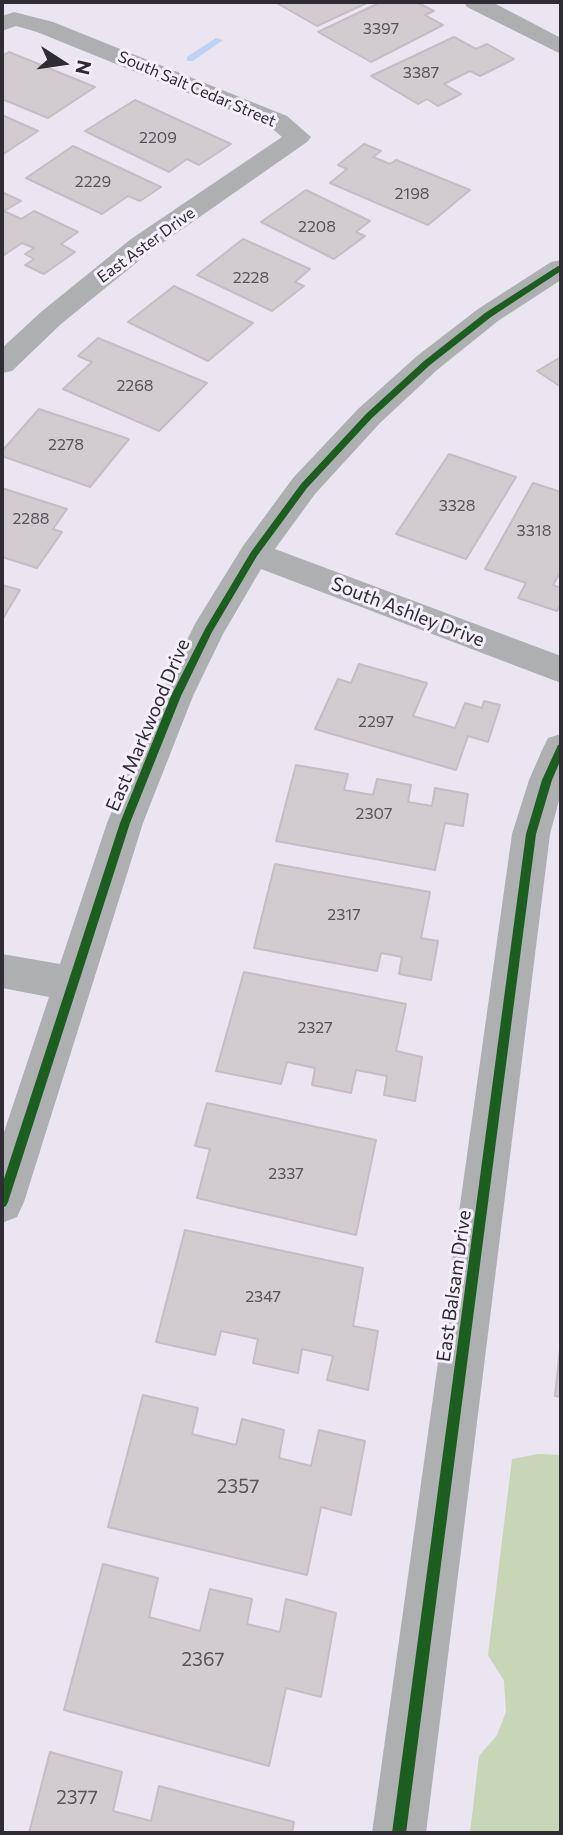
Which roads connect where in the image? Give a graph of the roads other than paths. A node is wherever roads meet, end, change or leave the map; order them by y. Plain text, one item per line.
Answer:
1 (475, 2) edge
2 (8, 22) edge
3 (561, 47) edge
4 (298, 137) joint
5 (561, 268) edge
6 (2, 365) edge
7 (254, 554) junction
8 (561, 670) edge
9 (561, 748) edge
10 (2, 971) edge
11 (72, 984) junction
12 (2, 1202) edge
13 (399, 1833) edge

1 - 3 street
2 - 4 street, South Salt Cedar Street
4 - 6 street, East Aster Drive
5 - 7 street, East Markwood Drive
7 - 8 street, South Ashley Drive
7 - 11 street, East Markwood Drive
9 - 13 street, East Balsam Drive
10 - 11 street
11 - 12 street, East Markwood Drive

